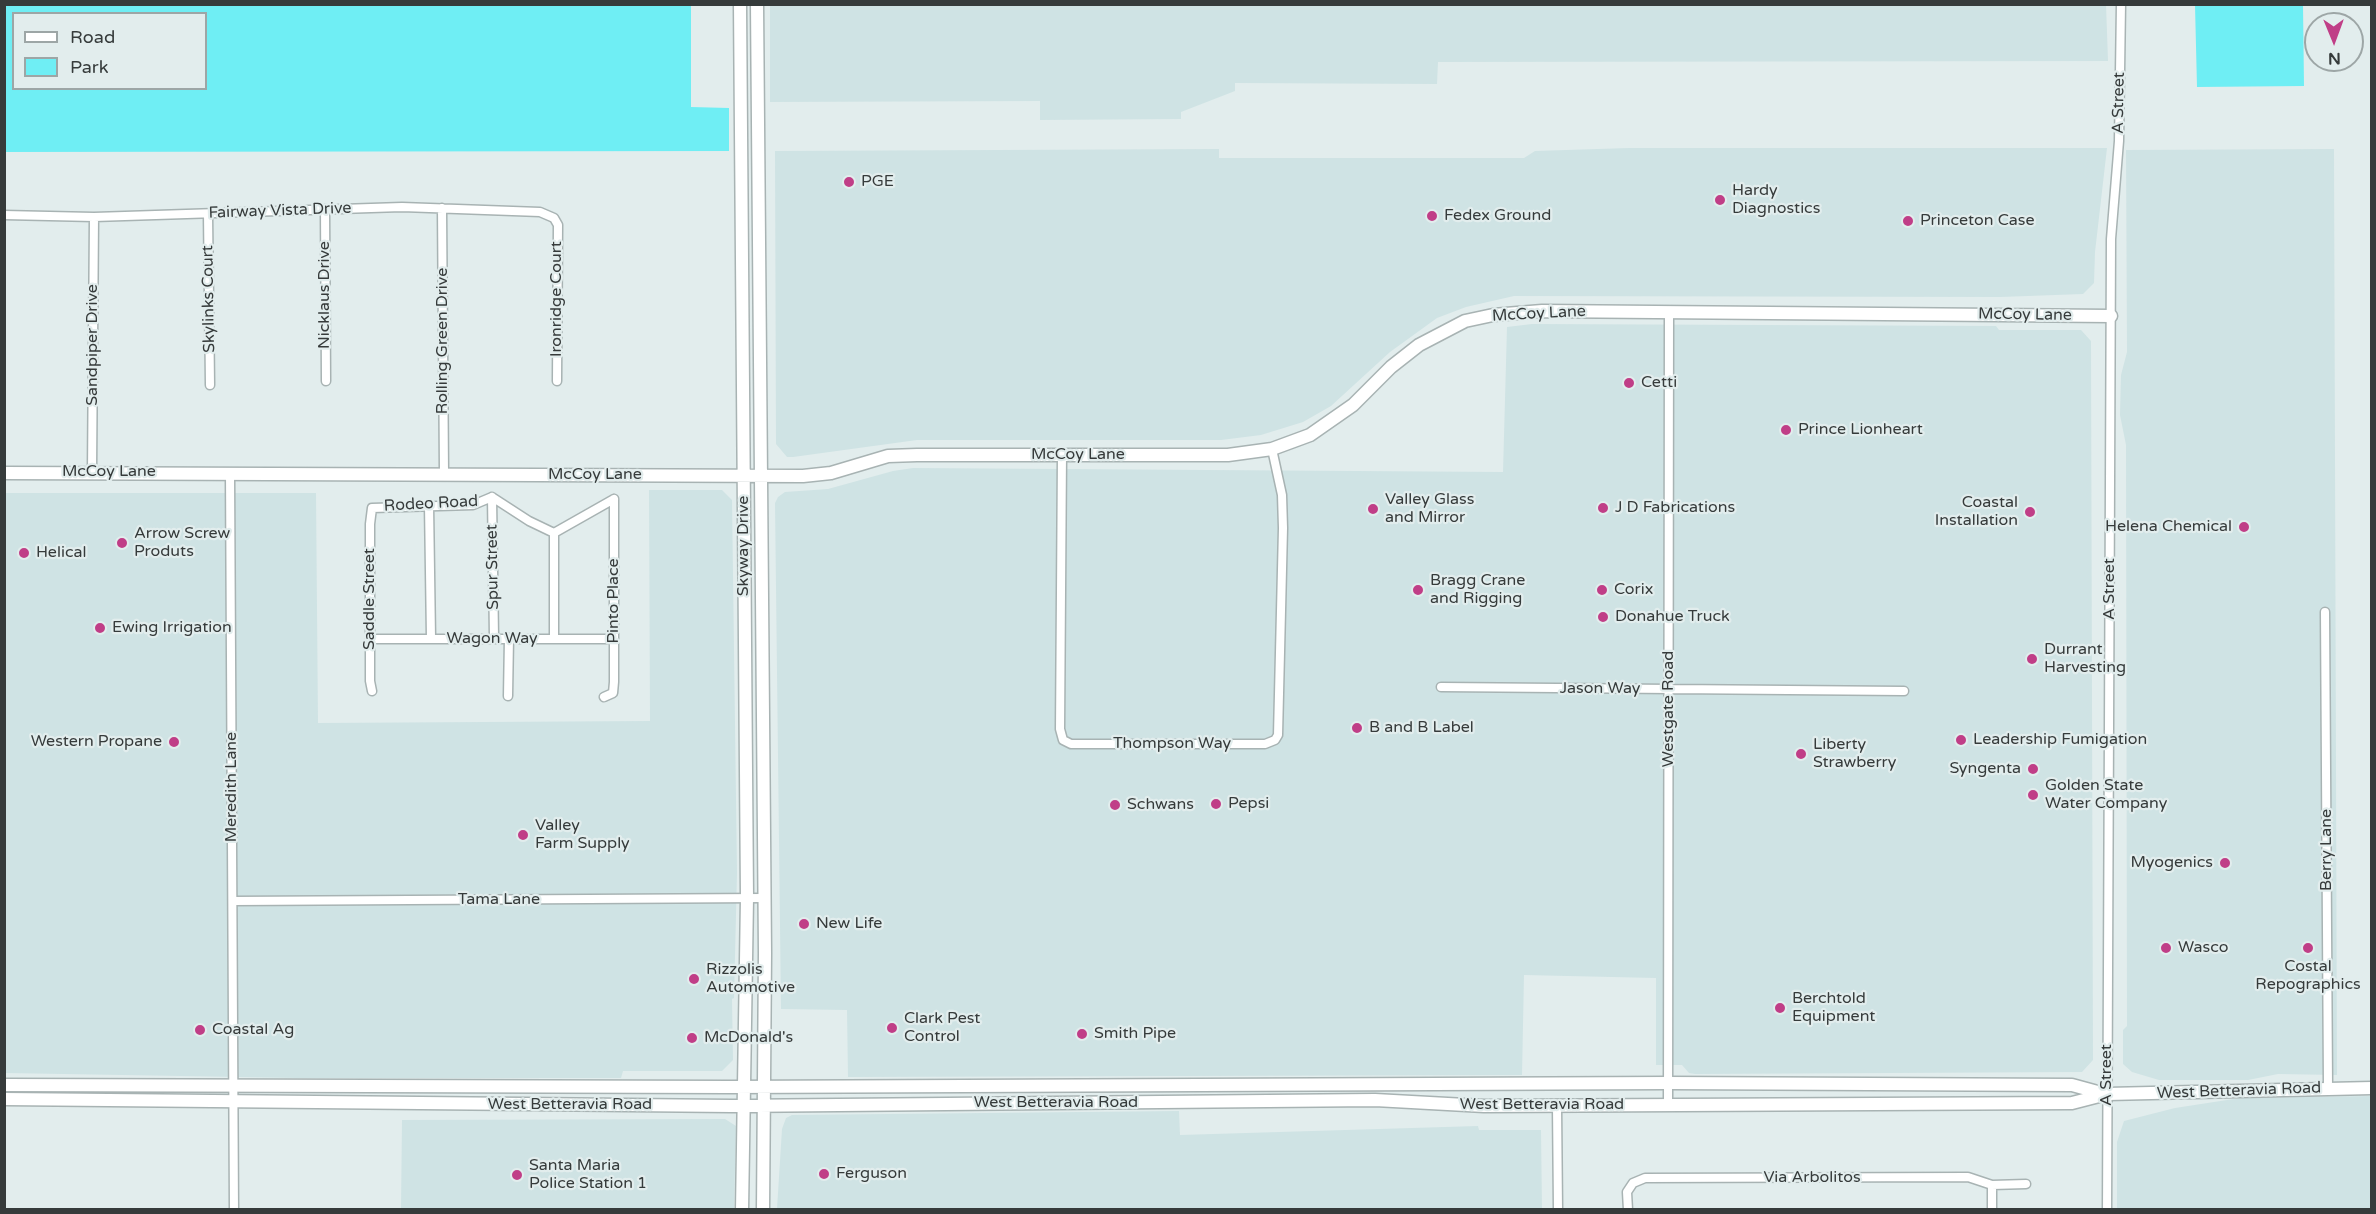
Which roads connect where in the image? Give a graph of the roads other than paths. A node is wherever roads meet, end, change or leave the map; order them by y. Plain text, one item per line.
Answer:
1 (740, 4) edge
2 (757, 4) edge
3 (2121, 4) edge
4 (442, 208) junction
5 (325, 209) junction
6 (208, 214) junction
7 (4, 215) edge
8 (94, 217) junction
9 (554, 218) joint
10 (1669, 312) junction
11 (2111, 316) junction
12 (326, 381) dead end
13 (557, 381) dead end
14 (210, 385) dead end
15 (1272, 449) junction
16 (1062, 454) junction
17 (92, 472) junction
18 (4, 473) edge
19 (230, 473) junction
20 (444, 473) junction
21 (743, 476) junction
22 (760, 477) junction
23 (492, 496) junction
24 (429, 505) junction
25 (372, 508) joint
26 (554, 533) junction
27 (2325, 612) dead end
28 (431, 638) junction
29 (494, 638) junction
30 (509, 638) junction
31 (370, 639) junction
32 (554, 639) junction
33 (614, 639) junction
34 (1441, 687) dead end
35 (1669, 689) junction
36 (372, 691) dead end
37 (1904, 691) dead end
38 (508, 696) dead end
39 (604, 697) dead end
40 (747, 898) junction
41 (765, 898) junction
42 (233, 902) junction
43 (1668, 1083) junction
44 (4, 1086) edge
45 (744, 1087) junction
46 (766, 1087) junction
47 (234, 1088) junction
48 (2328, 1088) junction
49 (2372, 1088) edge
50 (2107, 1094) junction
51 (4, 1099) edge
52 (235, 1102) junction
53 (1668, 1105) junction
54 (744, 1106) junction
55 (766, 1106) junction
56 (1557, 1106) junction
57 (2026, 1184) dead end
58 (1992, 1185) junction
59 (234, 1209) edge
60 (742, 1209) edge
61 (763, 1209) edge
62 (1558, 1209) edge
63 (1628, 1209) edge
64 (1992, 1209) edge
65 (2107, 1209) edge

1 - 21 street, Skyway Drive
2 - 22 street, Skyway Drive
3 - 11 street, A Street
4 - 5 street, Fairway Vista Drive
4 - 9 street, Fairway Vista Drive
4 - 20 street, Rolling Green Drive
5 - 6 street, Fairway Vista Drive
5 - 12 street, Nicklaus Drive
6 - 8 street, Fairway Vista Drive
6 - 14 street, Skylinks Court
7 - 8 street, Fairway Vista Drive
8 - 17 street, Sandpiper Drive
9 - 13 street, Ironridge Court
10 - 11 street, McCoy Lane
10 - 15 street, McCoy Lane
10 - 35 street, Westgate Road
11 - 50 street, A Street
15 - 16 street, McCoy Lane
15 - 16 street, Thompson Way
16 - 22 street, McCoy Lane
17 - 18 street, McCoy Lane
17 - 19 street, McCoy Lane
19 - 20 street, McCoy Lane
19 - 42 street, Meredith Lane
20 - 21 street, McCoy Lane
21 - 22 street, McCoy Lane
21 - 40 street, Skyway Drive
22 - 41 street, Skyway Drive
23 - 24 street, Rodeo Road
23 - 26 street, Rodeo Road
23 - 29 street, Spur Street
24 - 25 street, Rodeo Road
24 - 28 street
25 - 31 street, Saddle Street
26 - 32 street
26 - 33 street, Pinto Place
27 - 48 street, Berry Lane
28 - 29 street, Wagon Way
28 - 31 street, Wagon Way
29 - 30 street, Wagon Way
30 - 32 street, Wagon Way
30 - 38 street
31 - 36 street, Saddle Street
32 - 33 street, Wagon Way
33 - 39 street, Pinto Place
34 - 35 street, Jason Way
35 - 37 street, Jason Way
35 - 43 street, Westgate Road
40 - 41 street, Tama Lane
40 - 42 street, Tama Lane
40 - 45 street, Skyway Drive
41 - 46 street, Skyway Drive
42 - 47 street, Meredith Lane
43 - 46 street, West Betteravia Road
43 - 50 street, West Betteravia Road
43 - 53 street, Westgate Road
44 - 47 street, West Betteravia Road
45 - 46 street, West Betteravia Road
45 - 47 street, West Betteravia Road
45 - 54 street, Skyway Drive
46 - 55 street, Skyway Drive
47 - 52 street, Meredith Lane
48 - 49 street, West Betteravia Road
48 - 50 street, West Betteravia Road
50 - 53 street, West Betteravia Road
50 - 65 street, A Street
51 - 52 street, West Betteravia Road
52 - 54 street, West Betteravia Road
52 - 59 street, Meredith Lane
53 - 56 street, West Betteravia Road
54 - 55 street, West Betteravia Road
54 - 60 street, Skyway Drive
55 - 56 street, West Betteravia Road
55 - 61 street, Skyway Drive
56 - 62 street
57 - 58 street, Via Arbolitos
58 - 63 street, Via Arbolitos
58 - 64 street

